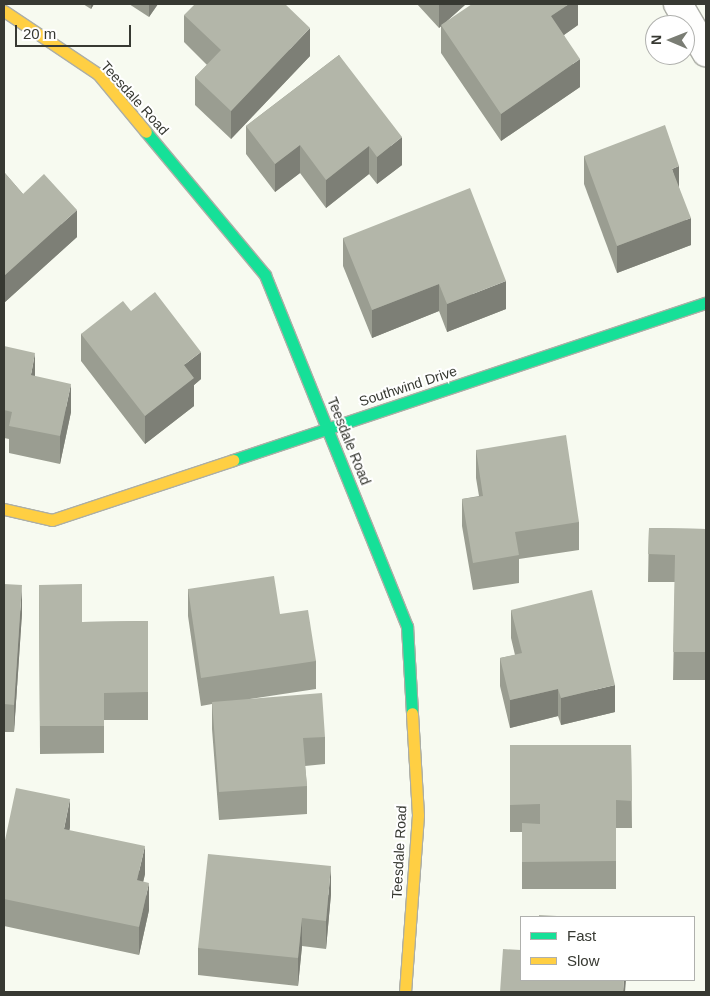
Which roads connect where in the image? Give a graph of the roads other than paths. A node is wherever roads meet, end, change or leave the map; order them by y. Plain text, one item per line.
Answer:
1 (678, 4) edge
2 (4, 11) edge
3 (706, 52) edge
4 (706, 303) edge
5 (328, 428) junction
6 (4, 509) edge
7 (405, 992) edge

1 - 3 street
2 - 5 street, Teesdale Road
4 - 5 street, Southwind Drive
5 - 6 street, Southwind Drive
5 - 7 street, Teesdale Road

